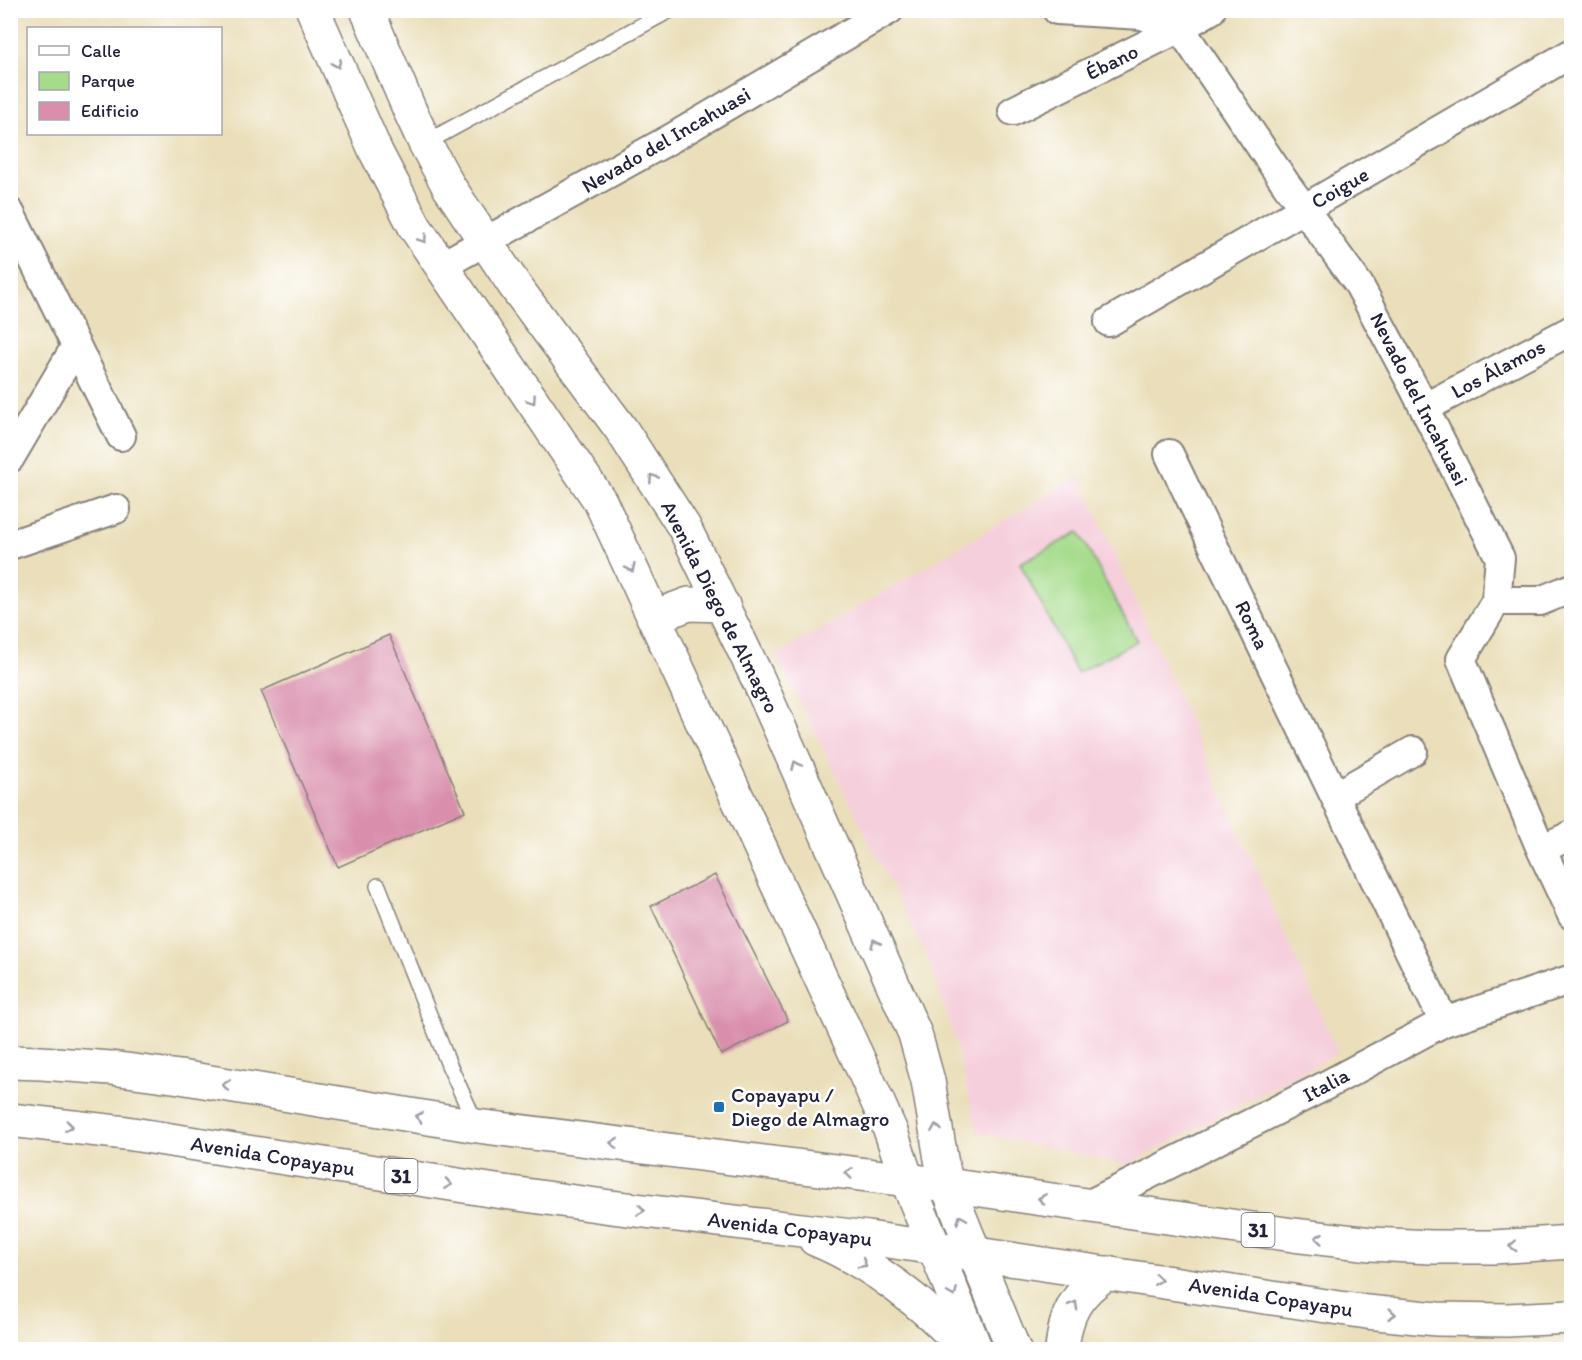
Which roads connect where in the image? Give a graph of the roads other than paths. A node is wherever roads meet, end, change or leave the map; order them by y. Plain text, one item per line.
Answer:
1 (313, 10) edge
2 (367, 10) edge
3 (670, 10) edge
4 (889, 10) edge
5 (1057, 10) edge
6 (1211, 10) edge
7 (1180, 28) junction
8 (1572, 53) edge
9 (1013, 111) dead end
10 (425, 143) junction
11 (1304, 209) junction
12 (10, 213) edge
13 (486, 243) junction
14 (441, 266) junction
15 (1109, 322) dead end
16 (1572, 330) edge
17 (76, 346) junction
18 (1424, 408) junction
19 (121, 436) dead end
20 (1169, 454) dead end
21 (10, 458) edge
22 (116, 509) dead end
23 (10, 545) edge
24 (1572, 588) edge
25 (1496, 601) junction
26 (723, 605) junction
27 (653, 617) junction
28 (1413, 751) dead end
29 (1335, 796) junction
30 (1572, 835) edge
31 (1540, 849) junction
32 (378, 886) dead end
33 (1572, 915) edge
34 (1572, 979) edge
35 (1444, 1022) junction
36 (10, 1062) edge
37 (10, 1120) edge
38 (477, 1126) junction
39 (907, 1180) junction
40 (947, 1185) junction
41 (1086, 1206) junction
42 (792, 1229) junction
43 (1572, 1242) edge
44 (934, 1248) junction
45 (975, 1254) junction
46 (1107, 1273) junction
47 (1572, 1317) edge
48 (966, 1350) edge
49 (976, 1350) edge
50 (1014, 1350) edge
51 (1062, 1350) edge

1 -> 14 main road
2 - 10 main road, Avenida Diego de Almagro
3 - 10 lane
4 - 13 street, Nevado del Incahuasi
5 - 7 street
6 - 7 street, Ébano
7 - 9 street, Ébano
7 - 11 street, Nevado del Incahuasi
8 - 11 street, Coigue
10 - 13 main road, Avenida Diego de Almagro
11 - 15 street, Coigue
11 - 18 street, Nevado del Incahuasi
12 - 17 street
13 - 14 street, Nevado del Incahuasi
26 -> 13 main road, Avenida Diego de Almagro
14 -> 27 main road
16 - 18 street, Los Álamos
17 - 19 street
17 - 21 street
18 - 25 street, Nevado del Incahuasi
20 - 29 street, Roma
22 - 23 street
24 - 25 street
25 - 31 street, Nevado del Incahuasi
26 - 27 main road
40 -> 26 main road, Avenida Diego de Almagro
27 - 39 main road
28 - 29 street
29 - 35 street, Roma
30 - 31 street
31 - 33 street, Nevado del Incahuasi
32 - 38 lane
34 - 35 street, Italia
35 - 41 street, Italia
38 -> 36 main road, 31
37 -> 42 main road, Avenida Copayapu / 31
39 -> 38 main road, 31
39 - 40 main road, 31
39 - 44 main road
41 -> 40 main road, 31
45 -> 40 main road, Avenida Diego de Almagro
43 -> 41 main road, 31
42 - 44 main road, Avenida Copayapu / 31
42 -> 48 main road
44 - 45 main road, Avenida Copayapu / 31
44 -> 49 main road
45 - 46 main road, Avenida Copayapu / 31
45 - 50 main road, Avenida Diego de Almagro
46 -> 47 main road, Avenida Copayapu / 31
51 -> 46 main road

